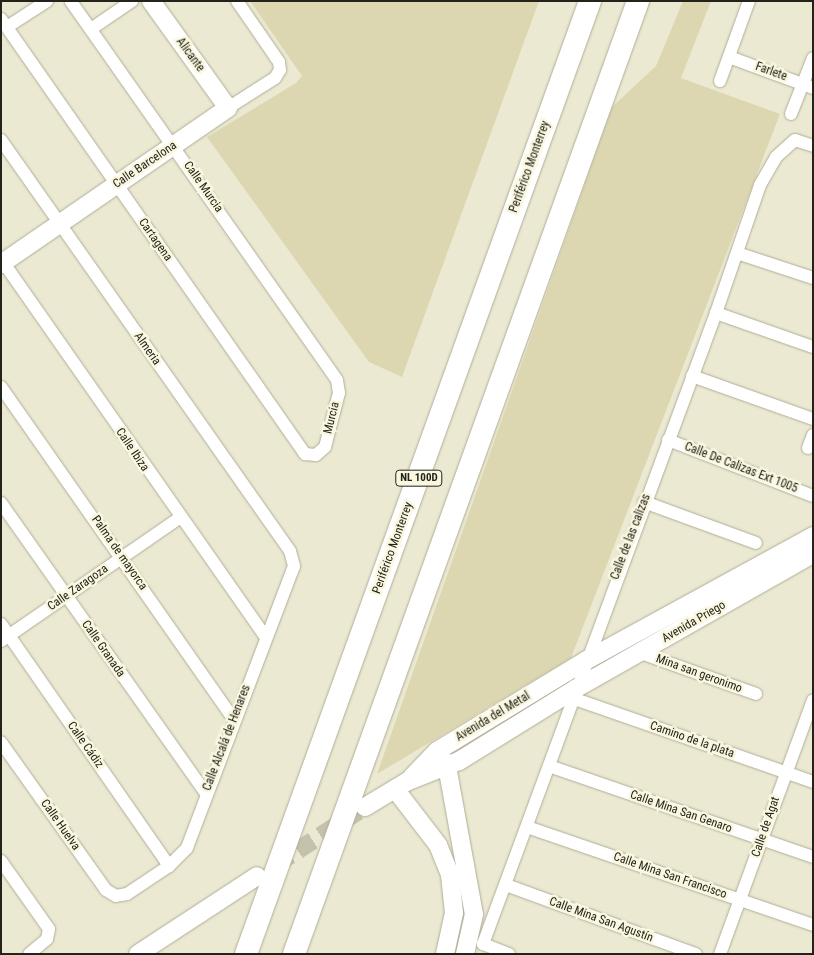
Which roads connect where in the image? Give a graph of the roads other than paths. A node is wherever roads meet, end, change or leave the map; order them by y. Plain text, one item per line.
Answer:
1 (47, 1) edge
2 (71, 1) edge
3 (132, 1) edge
4 (151, 1) edge
5 (237, 1) edge
6 (590, 1) edge
7 (638, 1) edge
8 (749, 1) edge
9 (4, 23) edge
10 (91, 29) junction
11 (729, 57) junction
12 (813, 58) edge
13 (720, 82) dead end
14 (808, 86) edge
15 (228, 108) junction
16 (792, 114) dead end
17 (1, 140) edge
18 (174, 145) junction
19 (813, 146) edge
20 (116, 184) junction
21 (58, 224) junction
22 (737, 253) junction
23 (2, 262) edge
24 (813, 278) edge
25 (716, 313) junction
26 (813, 347) edge
27 (334, 374) joint
28 (692, 376) junction
29 (1, 387) edge
30 (813, 419) edge
31 (813, 435) edge
32 (668, 440) junction
33 (808, 448) dead end
34 (312, 456) joint
35 (813, 496) edge
36 (644, 502) junction
37 (1, 503) edge
38 (179, 518) junction
39 (756, 543) dead end
40 (809, 551) edge
41 (123, 558) junction
42 (294, 558) joint
43 (67, 597) junction
44 (1, 624) edge
45 (5, 638) edge
46 (266, 638) junction
47 (641, 653) junction
48 (585, 661) junction
49 (574, 694) junction
50 (756, 694) dead end
51 (813, 700) edge
52 (810, 715) edge
53 (234, 720) junction
54 (1, 742) edge
55 (437, 751) junction
56 (447, 766) junction
57 (549, 766) junction
58 (784, 772) junction
59 (813, 782) edge
60 (401, 785) junction
61 (206, 794) junction
62 (366, 807) tunnel mouth
63 (527, 827) junction
64 (762, 840) junction
65 (462, 846) junction
66 (441, 853) junction
67 (813, 857) edge
68 (1, 862) edge
69 (169, 866) junction
70 (257, 876) tunnel mouth
71 (506, 885) junction
72 (127, 894) joint
73 (739, 900) junction
74 (813, 925) edge
75 (488, 948) edge
76 (29, 954) edge
77 (138, 954) edge
78 (246, 954) edge
79 (294, 954) edge
80 (445, 954) edge
81 (465, 954) edge
82 (509, 954) edge
83 (696, 954) edge
84 (720, 954) edge

1 - 9 street
2 - 10 street, Calle Murcia
3 - 10 street
4 - 15 street, Alicante
5 - 15 street, Calle Barcelona
6 - 78 highway, Periférico Monterrey / NL 100D
7 - 79 highway, NL 100D
8 - 11 street
9 - 20 street, Cartagena
10 - 18 street, Calle Murcia
11 - 13 street
11 - 14 street, Farlete
12 - 14 street
14 - 16 street
15 - 18 street, Calle Barcelona
17 - 21 street, Almeria
18 - 20 street, Calle Barcelona
18 - 27 street, Calle Murcia
19 - 22 street, Calle de las calizas
20 - 21 street, Calle Barcelona
20 - 34 street, Cartagena
21 - 23 street, Calle Barcelona
21 - 42 street, Almeria
22 - 24 street
22 - 25 street, Calle de las calizas
23 - 38 street, Calle Ibiza
25 - 26 street
25 - 28 street, Calle de las calizas
27 - 34 street, Murcia
28 - 30 street
28 - 32 street, Calle de las calizas
29 - 41 street, Palma de mayorca
31 - 33 street
32 - 35 street, Calle De Calizas Ext 1005
32 - 36 street, Calle de las calizas
36 - 39 street
36 - 48 street, Calle de las calizas
37 - 43 street, Calle Granada
38 - 41 street, Calle Zaragoza
38 - 46 street, Calle Ibiza
40 - 47 street, Avenida Priego
40 - 48 street, Avenida Priego
41 - 43 street, Calle Zaragoza
41 - 53 street, Palma de mayorca
42 - 46 street, Calle Alcalá de Henares
43 - 45 street, Calle Zaragoza
43 - 61 street, Calle Granada
44 - 45 street, Calle Cádiz
45 - 69 street, Calle Cádiz
46 - 53 street, Calle Alcalá de Henares
47 - 49 street, Avenida Priego
47 - 50 street, Mina san geronimo
48 - 49 street, Calle de las calizas
48 - 55 street, Avenida del Metal
49 - 56 street, Avenida del Metal
49 - 57 street, Calle de las calizas
49 - 58 street, Camino de la plata
51 - 52 street, Calle de Agat
52 - 58 street, Calle de Agat
53 - 61 street, Calle Alcalá de Henares
54 - 72 street, Calle Huelva
55 - 56 street
55 - 60 street, Avenida del Metal
56 - 60 street, Avenida del Metal
56 - 65 street
57 - 63 street, Calle de las calizas
57 - 64 street, Calle Mina San Genaro
58 - 59 street, Camino de la plata
58 - 64 street, Calle de Agat
60 - 62 street, Avenida del Metal
60 - 66 street
61 - 69 street, Calle Alcalá de Henares
63 - 71 street, Calle de las calizas
63 - 73 street, Calle Mina San Francisco
64 - 67 street, Calle Mina San Genaro
64 - 73 street, Calle de Agat
65 - 66 street
65 - 81 street
66 - 80 street
68 - 76 street
69 - 72 street, Calle Alcalá de Henares
70 - 77 street
71 - 75 street, Calle de las calizas
71 - 83 street, Calle Mina San Agustín
73 - 74 street, Calle Mina San Francisco
73 - 84 street, Calle de Agat
75 - 82 street

